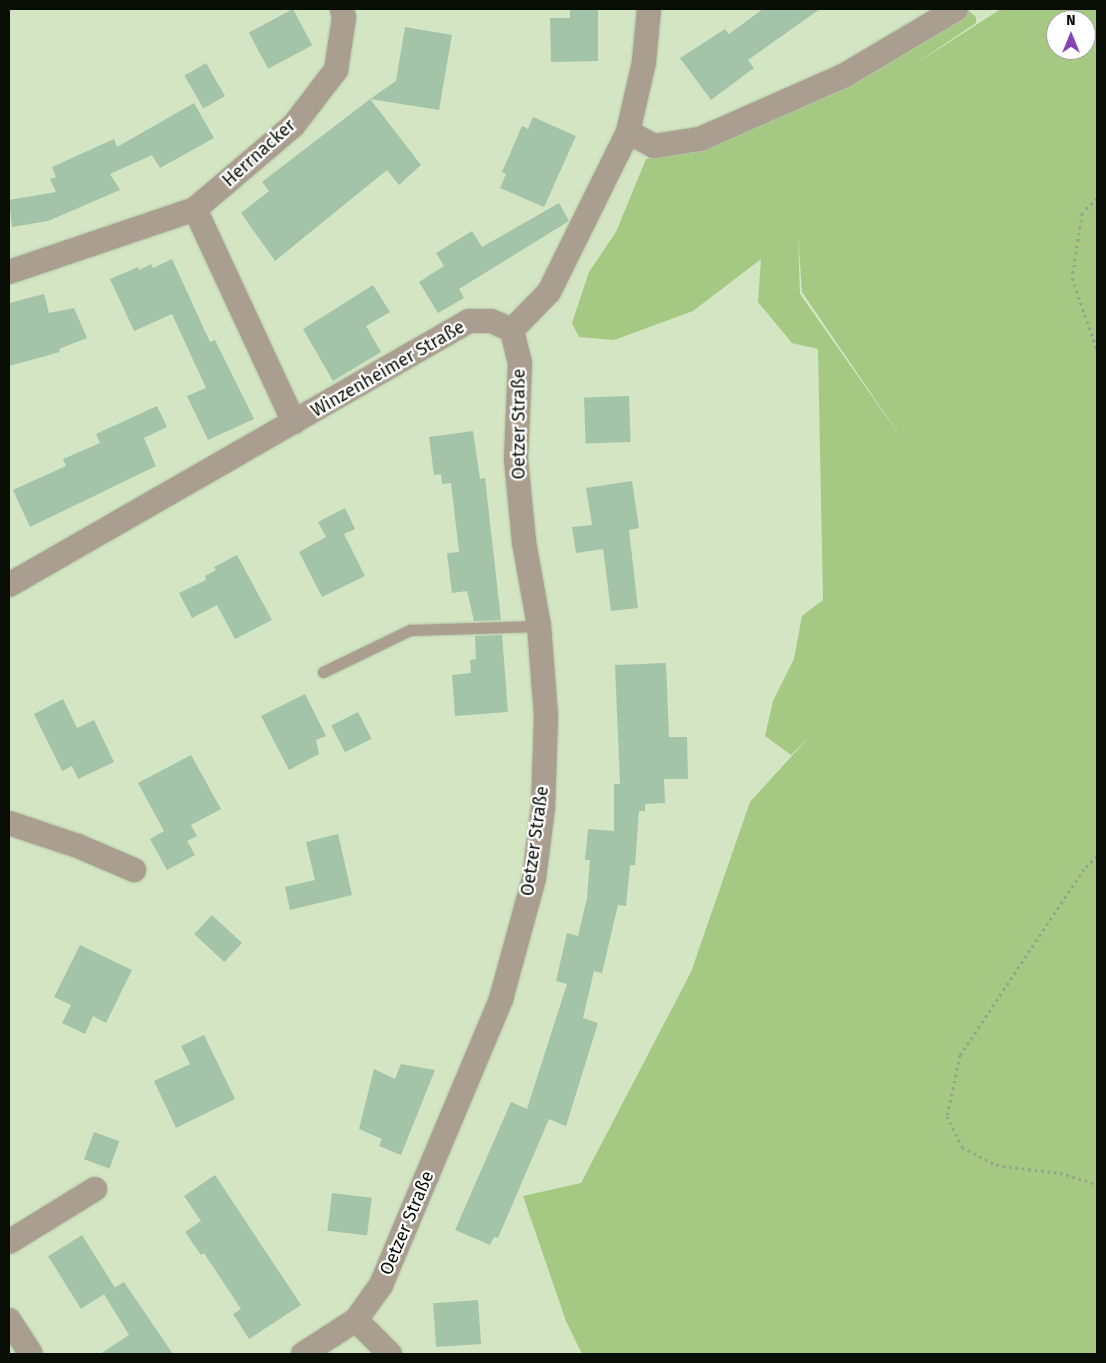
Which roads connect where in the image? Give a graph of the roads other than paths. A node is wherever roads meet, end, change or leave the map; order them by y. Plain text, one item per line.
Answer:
1 (342, 9) edge
2 (649, 9) edge
3 (956, 9) edge
4 (628, 132) junction
5 (195, 210) junction
6 (9, 272) edge
7 (512, 330) junction
8 (294, 422) junction
9 (9, 585) edge
10 (539, 626) junction
11 (323, 672) dead end
12 (9, 823) edge
13 (134, 870) dead end
14 (95, 1190) dead end
15 (9, 1242) edge
16 (9, 1320) edge
17 (356, 1320) junction
18 (31, 1354) edge
19 (303, 1354) edge
20 (390, 1354) edge

1 - 5 street, Herrnacker
2 - 4 street
3 - 4 street
4 - 7 street
5 - 6 street, Herrnacker
5 - 8 street
7 - 8 street, Winzenheimer Straße
7 - 10 street, Oetzer Straße
8 - 9 street, Winzenheimer Straße
10 - 11 lane
10 - 17 street, Oetzer Straße
12 - 13 street
14 - 15 street
16 - 18 street
17 - 19 street
17 - 20 street

